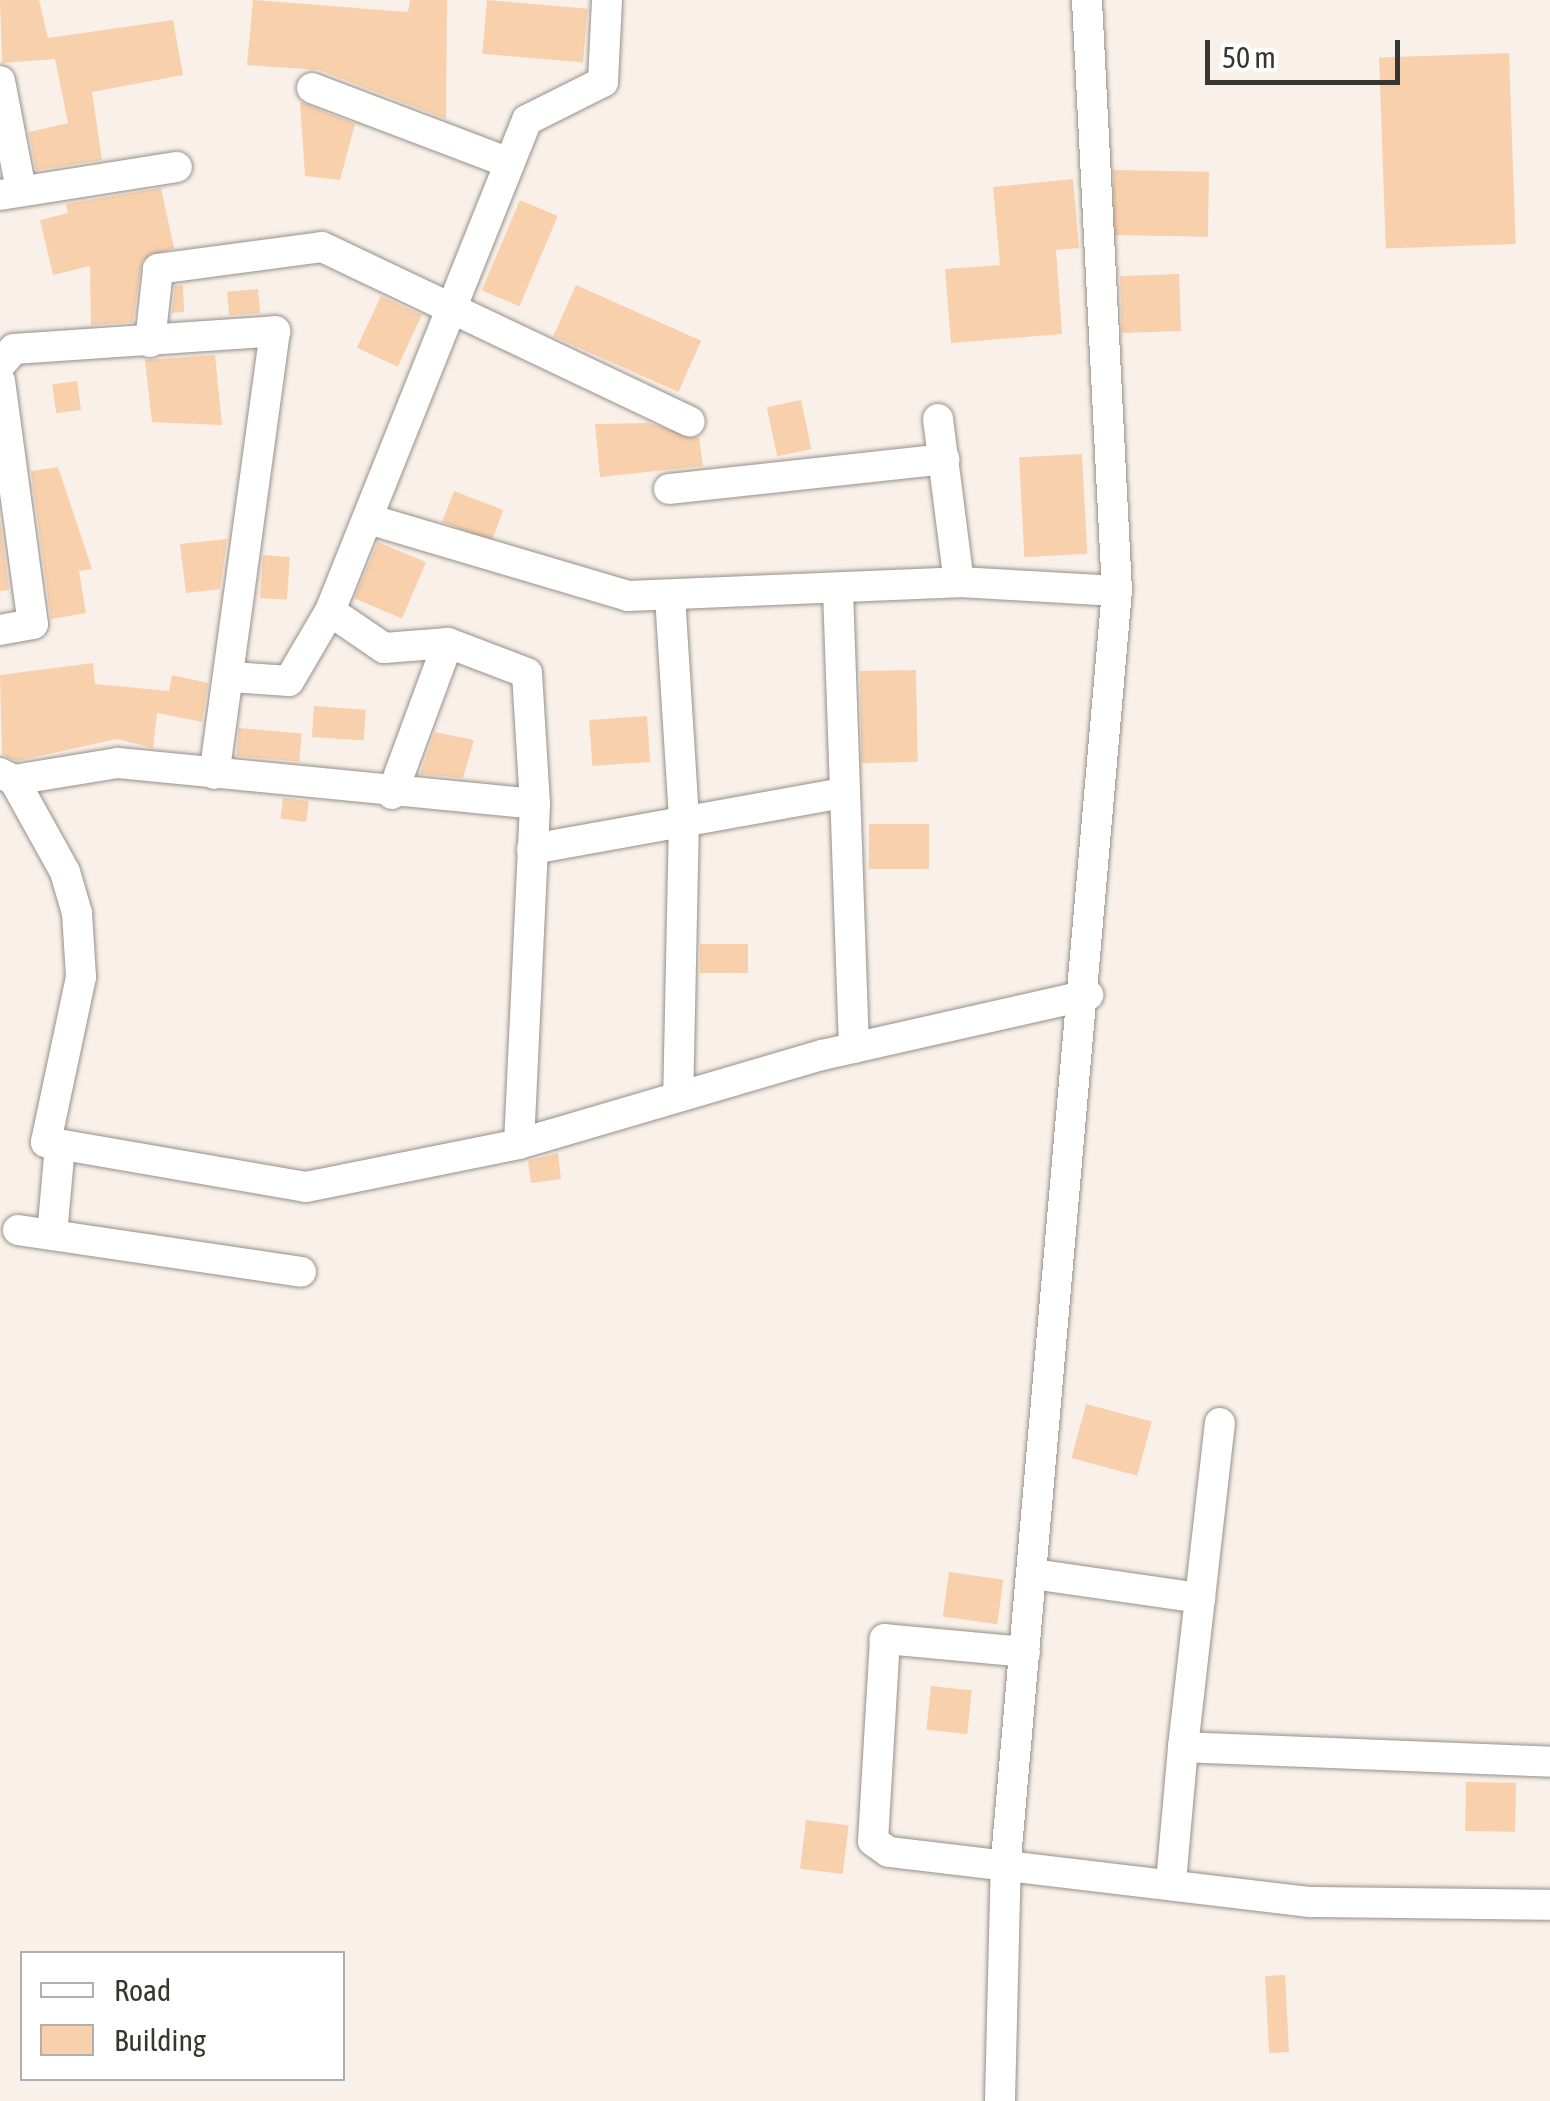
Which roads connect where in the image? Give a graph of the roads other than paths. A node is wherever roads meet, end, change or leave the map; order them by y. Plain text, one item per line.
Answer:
1 (607, 0) edge
2 (1087, 0) edge
3 (0, 81) edge
4 (312, 88) dead end
5 (509, 163) junction
6 (177, 167) dead end
7 (10, 192) edge
8 (454, 307) junction
9 (150, 342) junction
10 (0, 366) edge
11 (0, 380) edge
12 (938, 419) dead end
13 (690, 422) dead end
14 (944, 458) junction
15 (668, 490) dead end
16 (368, 519) junction
17 (959, 582) junction
18 (838, 590) junction
19 (1117, 592) junction
20 (670, 596) junction
21 (330, 611) junction
22 (0, 630) edge
23 (448, 643) junction
24 (232, 677) junction
25 (214, 774) junction
26 (7, 777) edge
27 (392, 794) junction
28 (839, 794) junction
29 (535, 804) junction
30 (684, 820) junction
31 (532, 849) junction
32 (1088, 995) junction
33 (854, 1048) junction
34 (678, 1094) junction
35 (60, 1144) junction
36 (520, 1144) junction
37 (18, 1230) dead end
38 (52, 1235) junction
39 (302, 1272) dead end
40 (1220, 1422) dead end
41 (1033, 1574) junction
42 (1200, 1598) junction
43 (1025, 1652) junction
44 (1183, 1747) junction
45 (1550, 1762) edge
46 (1006, 1859) junction
47 (1172, 1882) junction
48 (1550, 1905) edge
49 (1000, 2101) edge

1 - 5 street
2 - 19 street
3 - 7 street
4 - 5 street
5 - 8 street
6 - 7 street
8 - 9 street
8 - 13 street
8 - 16 street
9 - 10 street
9 - 24 street
11 - 22 street
12 - 14 street
14 - 15 street
14 - 17 street
16 - 20 street
16 - 21 street
17 - 18 street
17 - 19 street
18 - 20 street
18 - 28 street
19 - 32 street
20 - 30 street
21 - 23 street
21 - 24 street
23 - 27 street
23 - 29 street
24 - 25 street
25 - 26 street
25 - 27 street
26 - 35 street
27 - 29 street
28 - 30 street
28 - 33 street
29 - 31 street
30 - 31 street
30 - 34 street
31 - 36 street
32 - 33 street
32 - 41 street
33 - 34 street
34 - 36 street
35 - 36 street
35 - 38 street
37 - 38 street
38 - 39 street
40 - 42 street
41 - 42 street
41 - 43 street
42 - 44 street
43 - 46 street
43 - 46 street
44 - 45 street
44 - 47 street
46 - 47 street
46 - 49 street
47 - 48 street

